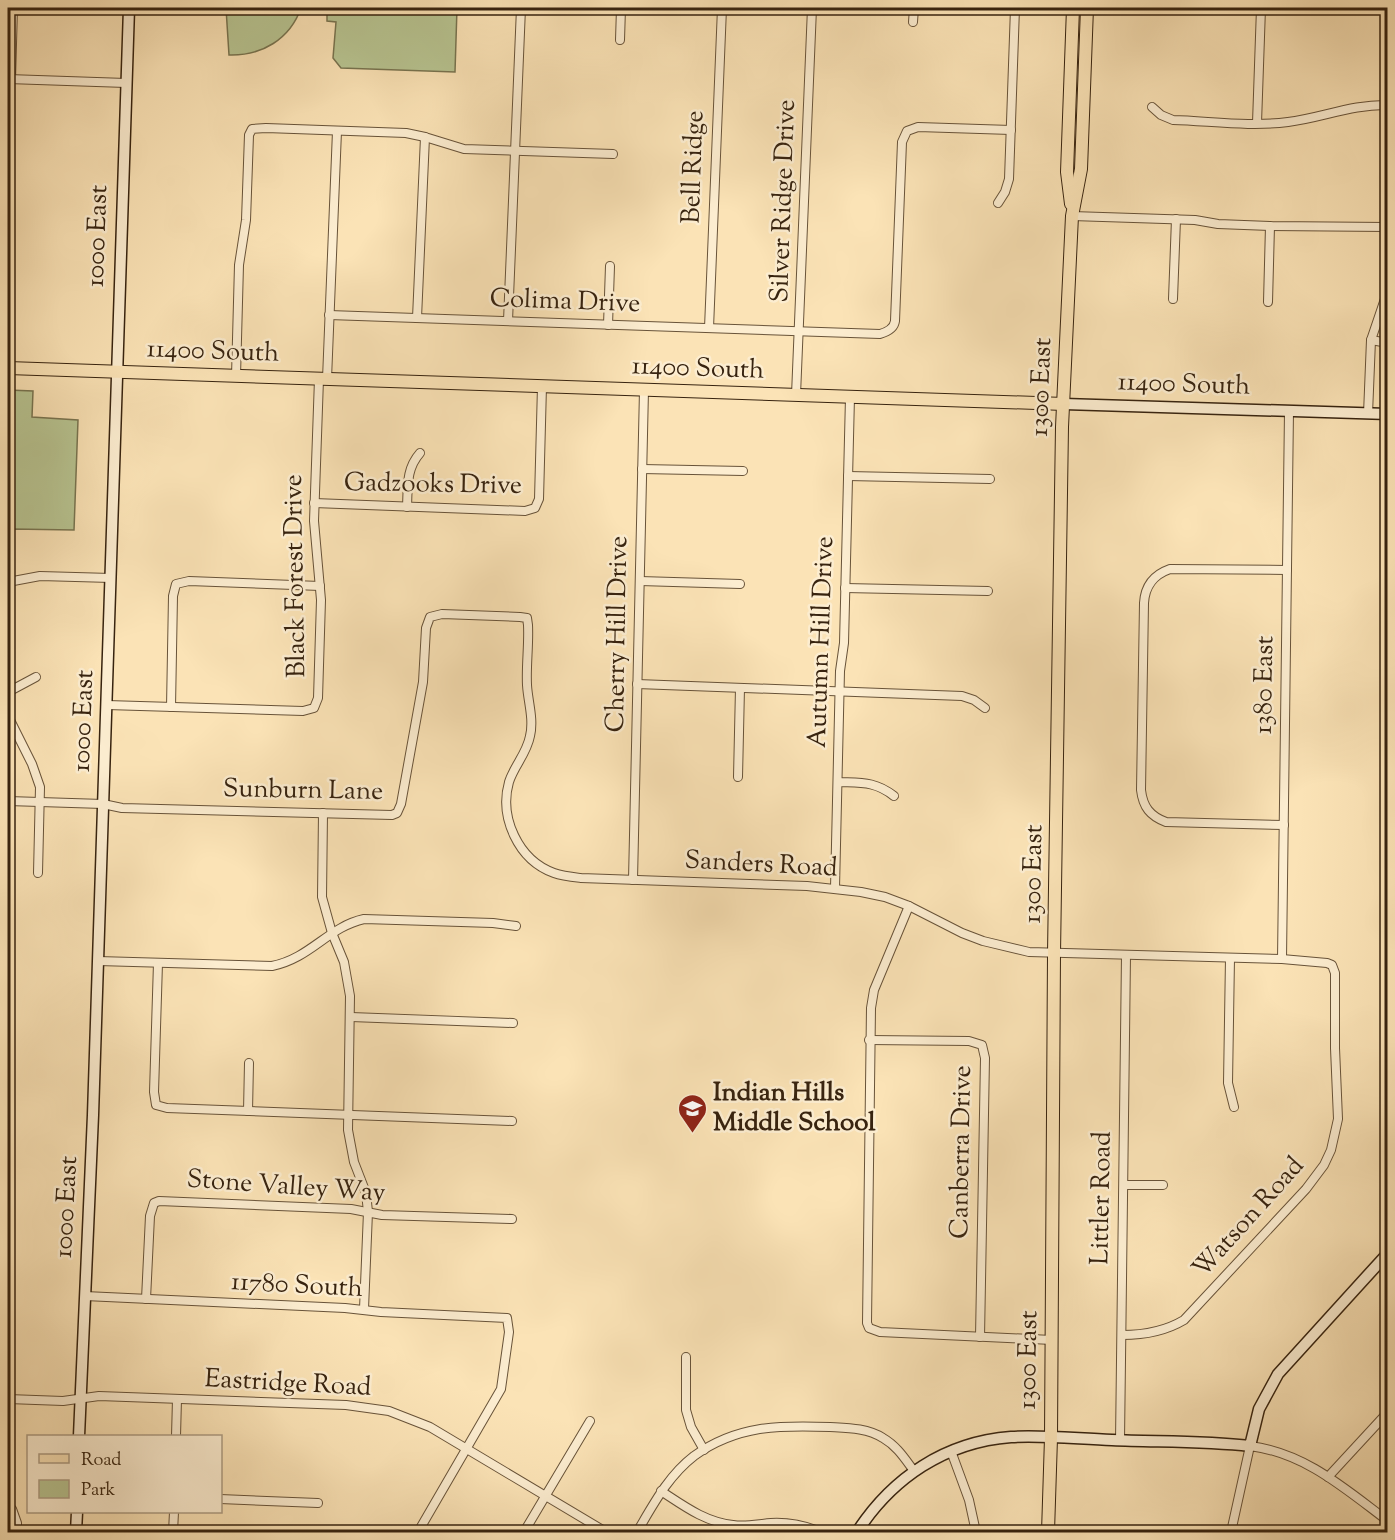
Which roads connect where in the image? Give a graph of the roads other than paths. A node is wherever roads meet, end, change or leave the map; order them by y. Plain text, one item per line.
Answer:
1 (13, 8) edge
2 (129, 8) edge
3 (521, 8) edge
4 (621, 8) edge
5 (722, 8) edge
6 (812, 8) edge
7 (914, 8) edge
8 (1016, 8) edge
9 (1073, 8) edge
10 (1087, 8) edge
11 (1261, 8) edge
12 (913, 22) dead end
13 (620, 40) dead end
14 (9, 79) edge
15 (126, 83) junction
16 (1388, 105) edge
17 (1152, 107) dead end
18 (1257, 123) junction
19 (337, 130) junction
20 (1011, 130) junction
21 (425, 137) junction
22 (515, 150) junction
23 (613, 154) dead end
24 (998, 203) dead end
25 (1072, 216) junction
26 (1176, 219) junction
27 (1270, 226) junction
28 (1388, 228) edge
29 (610, 266) dead end
30 (1388, 290) edge
31 (1173, 298) dead end
32 (1268, 302) dead end
33 (329, 315) junction
34 (417, 318) junction
35 (508, 321) junction
36 (608, 325) junction
37 (709, 328) junction
38 (799, 331) junction
39 (1371, 340) junction
40 (1388, 343) edge
41 (8, 368) edge
42 (116, 372) junction
43 (236, 376) junction
44 (323, 379) junction
45 (542, 387) junction
46 (644, 390) junction
47 (796, 395) junction
48 (850, 397) junction
49 (1064, 404) junction
50 (1289, 411) junction
51 (1368, 414) junction
52 (1388, 414) edge
53 (420, 453) dead end
54 (642, 469) junction
55 (743, 471) dead end
56 (848, 476) junction
57 (990, 478) dead end
58 (314, 503) junction
59 (407, 507) junction
60 (1287, 570) junction
61 (111, 578) junction
62 (640, 581) junction
63 (8, 582) edge
64 (740, 584) dead end
65 (320, 586) junction
66 (845, 588) junction
67 (988, 591) dead end
68 (430, 617) joint
69 (36, 677) dead end
70 (637, 684) junction
71 (740, 688) junction
72 (840, 691) junction
73 (8, 692) edge
74 (107, 705) junction
75 (171, 707) junction
76 (985, 708) dead end
77 (8, 716) edge
78 (738, 777) dead end
79 (838, 782) junction
80 (894, 796) dead end
81 (8, 801) edge
82 (40, 802) junction
83 (103, 804) junction
84 (323, 813) junction
85 (1284, 825) junction
86 (38, 873) dead end
87 (633, 880) junction
88 (835, 888) junction
89 (909, 906) junction
90 (516, 926) dead end
91 (332, 933) junction
92 (1054, 954) junction
93 (1126, 955) junction
94 (1230, 958) junction
95 (1282, 959) junction
96 (98, 961) junction
97 (158, 963) junction
98 (1332, 965) joint
99 (351, 1017) junction
100 (513, 1023) dead end
101 (869, 1040) junction
102 (249, 1063) dead end
103 (1234, 1107) dead end
104 (248, 1111) junction
105 (348, 1115) junction
106 (512, 1121) dead end
107 (1124, 1185) junction
108 (1163, 1185) dead end
109 (368, 1212) junction
110 (512, 1219) dead end
111 (1388, 1253) edge
112 (85, 1296) junction
113 (146, 1299) junction
114 (364, 1309) junction
115 (1122, 1335) junction
116 (980, 1337) junction
117 (1052, 1340) junction
118 (686, 1357) dead end
119 (81, 1398) junction
120 (8, 1399) edge
121 (177, 1399) junction
122 (1388, 1412) edge
123 (590, 1421) dead end
124 (79, 1435) edge
125 (176, 1435) edge
126 (1051, 1438) junction
127 (1120, 1440) junction
128 (1250, 1446) junction
129 (468, 1449) junction
130 (704, 1450) junction
131 (951, 1451) junction
132 (914, 1471) junction
133 (1328, 1477) junction
134 (661, 1491) junction
135 (546, 1496) junction
136 (222, 1499) edge
137 (318, 1503) dead end
138 (12, 1509) dead end
139 (76, 1513) edge
140 (174, 1513) edge
141 (1388, 1521) edge
142 (734, 1529) edge
143 (17, 1533) edge
144 (76, 1533) edge
145 (173, 1533) edge
146 (417, 1533) edge
147 (524, 1533) edge
148 (606, 1533) edge
149 (637, 1533) edge
150 (821, 1533) edge
151 (857, 1533) edge
152 (976, 1533) edge
153 (1048, 1533) edge
154 (1231, 1533) edge

1 - 14 street
2 - 15 street, 1000 East
3 - 22 street
4 - 13 street
5 - 37 street, Bell Ridge
6 - 38 street, Silver Ridge Drive
7 - 12 street
8 - 20 street
9 - 25 main road, 1300 East
10 - 25 main road, 1300 East
11 - 18 street
14 - 15 street
15 - 42 street, 1000 East
16 - 18 street
17 - 18 street
19 - 21 street
19 - 33 street, Black Forest Drive
19 - 43 street
20 - 24 street
20 - 38 street, Colima Drive
21 - 22 street
21 - 34 street
22 - 23 street
22 - 35 street
25 - 26 street
25 - 49 main road, 1300 East
26 - 27 street
26 - 31 street
27 - 28 street
27 - 32 street
29 - 36 street
30 - 39 street
33 - 34 street, Colima Drive
33 - 44 street, Black Forest Drive
34 - 35 street, Colima Drive
35 - 36 street, Colima Drive
36 - 37 street, Colima Drive
37 - 38 street, Colima Drive
38 - 47 street, Silver Ridge Drive
39 - 40 street
39 - 51 street
41 - 42 main road, 11400 South
42 - 43 main road, 11400 South
42 - 61 street, 1000 East
43 - 44 main road, 11400 South
44 - 45 main road, 11400 South
44 - 58 street, Black Forest Drive
45 - 46 main road, 11400 South
45 - 59 street, Gadzooks Drive
46 - 47 main road, 11400 South
46 - 54 street, Cherry Hill Drive
47 - 48 main road, 11400 South
48 - 49 main road, 11400 South
48 - 56 street, Autumn Hill Drive
49 - 50 street, 11400 South
49 - 92 main road, 1300 East
50 - 51 street, 11400 South
50 - 60 street, 1380 East
51 - 52 street, 11400 South
53 - 59 street
54 - 55 street
54 - 62 street, Cherry Hill Drive
56 - 57 street
56 - 66 street, Autumn Hill Drive
58 - 59 street, Gadzooks Drive
58 - 65 street, Black Forest Drive
60 - 85 street, 1380 East
60 - 85 street
61 - 63 street
61 - 74 street, 1000 East
62 - 64 street
62 - 70 street, Cherry Hill Drive
65 - 75 street, Black Forest Drive
65 - 75 street
66 - 67 street
66 - 72 street, Autumn Hill Drive
68 - 84 street, Sunburn Lane
68 - 87 street, Sanders Road
69 - 73 street
70 - 71 street
70 - 87 street, Cherry Hill Drive
71 - 72 street
71 - 78 street
72 - 76 street
72 - 79 street, Autumn Hill Drive
74 - 75 street, Black Forest Drive
74 - 83 street, 1000 East
77 - 82 street
79 - 80 street
79 - 88 street, Autumn Hill Drive
81 - 82 street, Sunburn Lane
82 - 83 street, Sunburn Lane
82 - 86 street
83 - 84 street, Sunburn Lane
83 - 96 street, 1000 East
84 - 91 street
85 - 95 street, 1380 East
87 - 88 street, Sanders Road
88 - 89 street, Sanders Road
89 - 92 street, Sanders Road
89 - 101 street
90 - 91 street
91 - 97 street
91 - 99 street
92 - 93 street, Sanders Road
92 - 117 main road, 1300 East
93 - 94 street, Sanders Road
93 - 107 street, Littler Road
94 - 95 street, Sanders Road
94 - 103 street
95 - 98 street, Sanders Road
96 - 97 street
96 - 112 street, 1000 East
97 - 104 street
98 - 115 street, Watson Road
99 - 100 street
99 - 105 street
101 - 116 street
101 - 116 street, Canberra Drive
102 - 104 street
104 - 105 street
105 - 106 street
105 - 109 street
107 - 108 street
107 - 115 street, Littler Road
109 - 110 street, Stone Valley Way
109 - 113 street, Stone Valley Way
109 - 114 street
111 - 128 street
112 - 113 street, 11780 South
112 - 119 street, 1000 East
113 - 114 street, 11780 South
114 - 129 street, 11780 South
115 - 127 street, Littler Road
116 - 117 street
117 - 126 main road, 1300 East
118 - 130 street
119 - 120 street, Eastridge Road
119 - 121 street, Eastridge Road
119 - 124 street, 1000 East
121 - 125 street
121 - 129 street, Eastridge Road
122 - 133 street
123 - 135 street
126 - 127 street
126 - 131 street
126 - 153 main road, 1300 East
127 - 128 street
128 - 133 street
128 - 154 street
129 - 135 street, Eastridge Road
129 - 146 street
130 - 132 street
130 - 134 street
131 - 132 street
131 - 152 street
132 - 151 street
133 - 141 street
134 - 142 street
134 - 149 street
135 - 147 street
135 - 148 street, Eastridge Road
136 - 137 street
138 - 143 street
139 - 144 street
140 - 145 street
142 - 150 street

